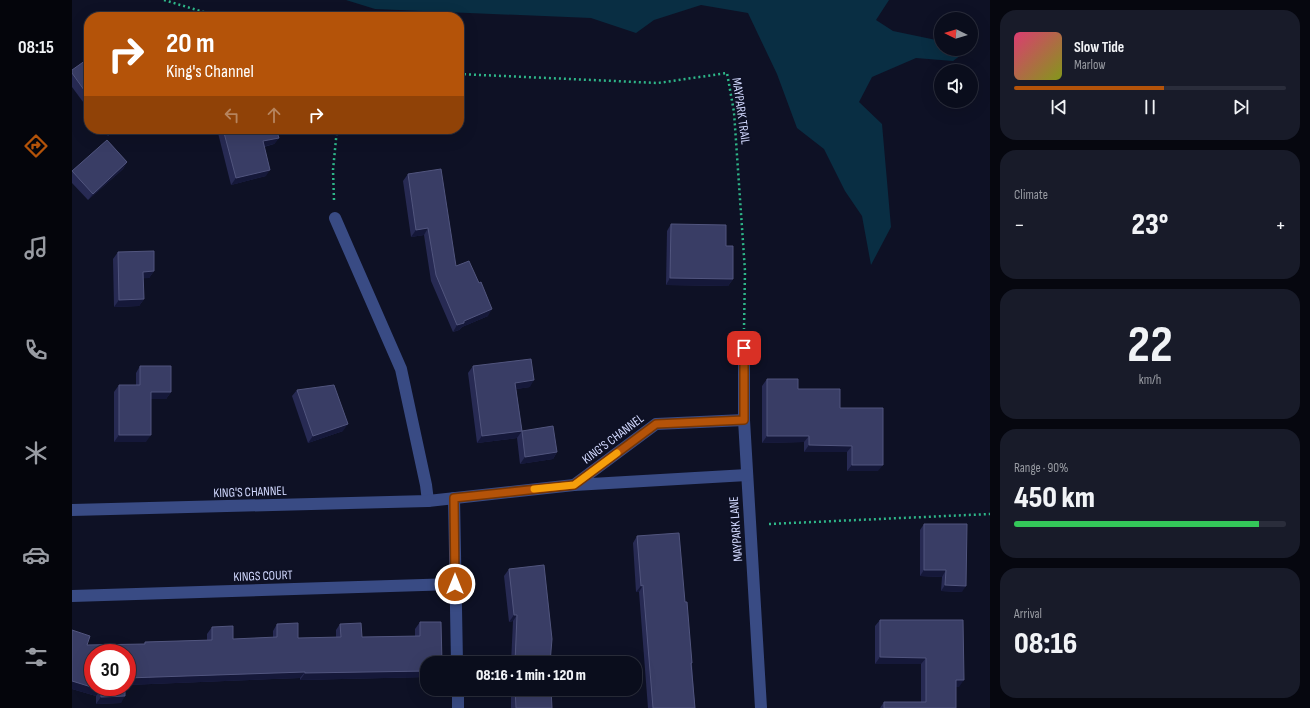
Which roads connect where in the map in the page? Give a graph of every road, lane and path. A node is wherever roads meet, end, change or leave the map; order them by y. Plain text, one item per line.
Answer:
1 (164, 0) edge
2 (204, 12) edge
3 (464, 74) edge
4 (337, 134) edge
5 (335, 218) joint
6 (744, 348) joint
7 (744, 420) junction
8 (747, 475) junction
9 (574, 485) junction
10 (454, 498) junction
11 (428, 501) junction
12 (72, 510) edge
13 (990, 514) edge
14 (750, 525) junction
15 (455, 584) junction
16 (72, 596) edge
17 (457, 656) edge
18 (458, 696) edge
19 (458, 708) edge
20 (761, 708) edge

1 - 2 path
3 - 6 path, MAYPARK TRAIL
4 - 5 path
5 - 11 street
6 - 7 street, MAYPARK LANE
7 - 8 street, MAYPARK LANE
7 - 9 street, KING'S CHANNEL
8 - 9 street, KING'S CHANNEL
8 - 14 street, MAYPARK LANE
9 - 10 street, KING'S CHANNEL
10 - 11 street, KING'S CHANNEL
10 - 15 street
11 - 12 street, KING'S CHANNEL
13 - 14 path
14 - 20 street, MAYPARK LANE
15 - 16 street, KINGS COURT
15 - 17 street
18 - 19 street

